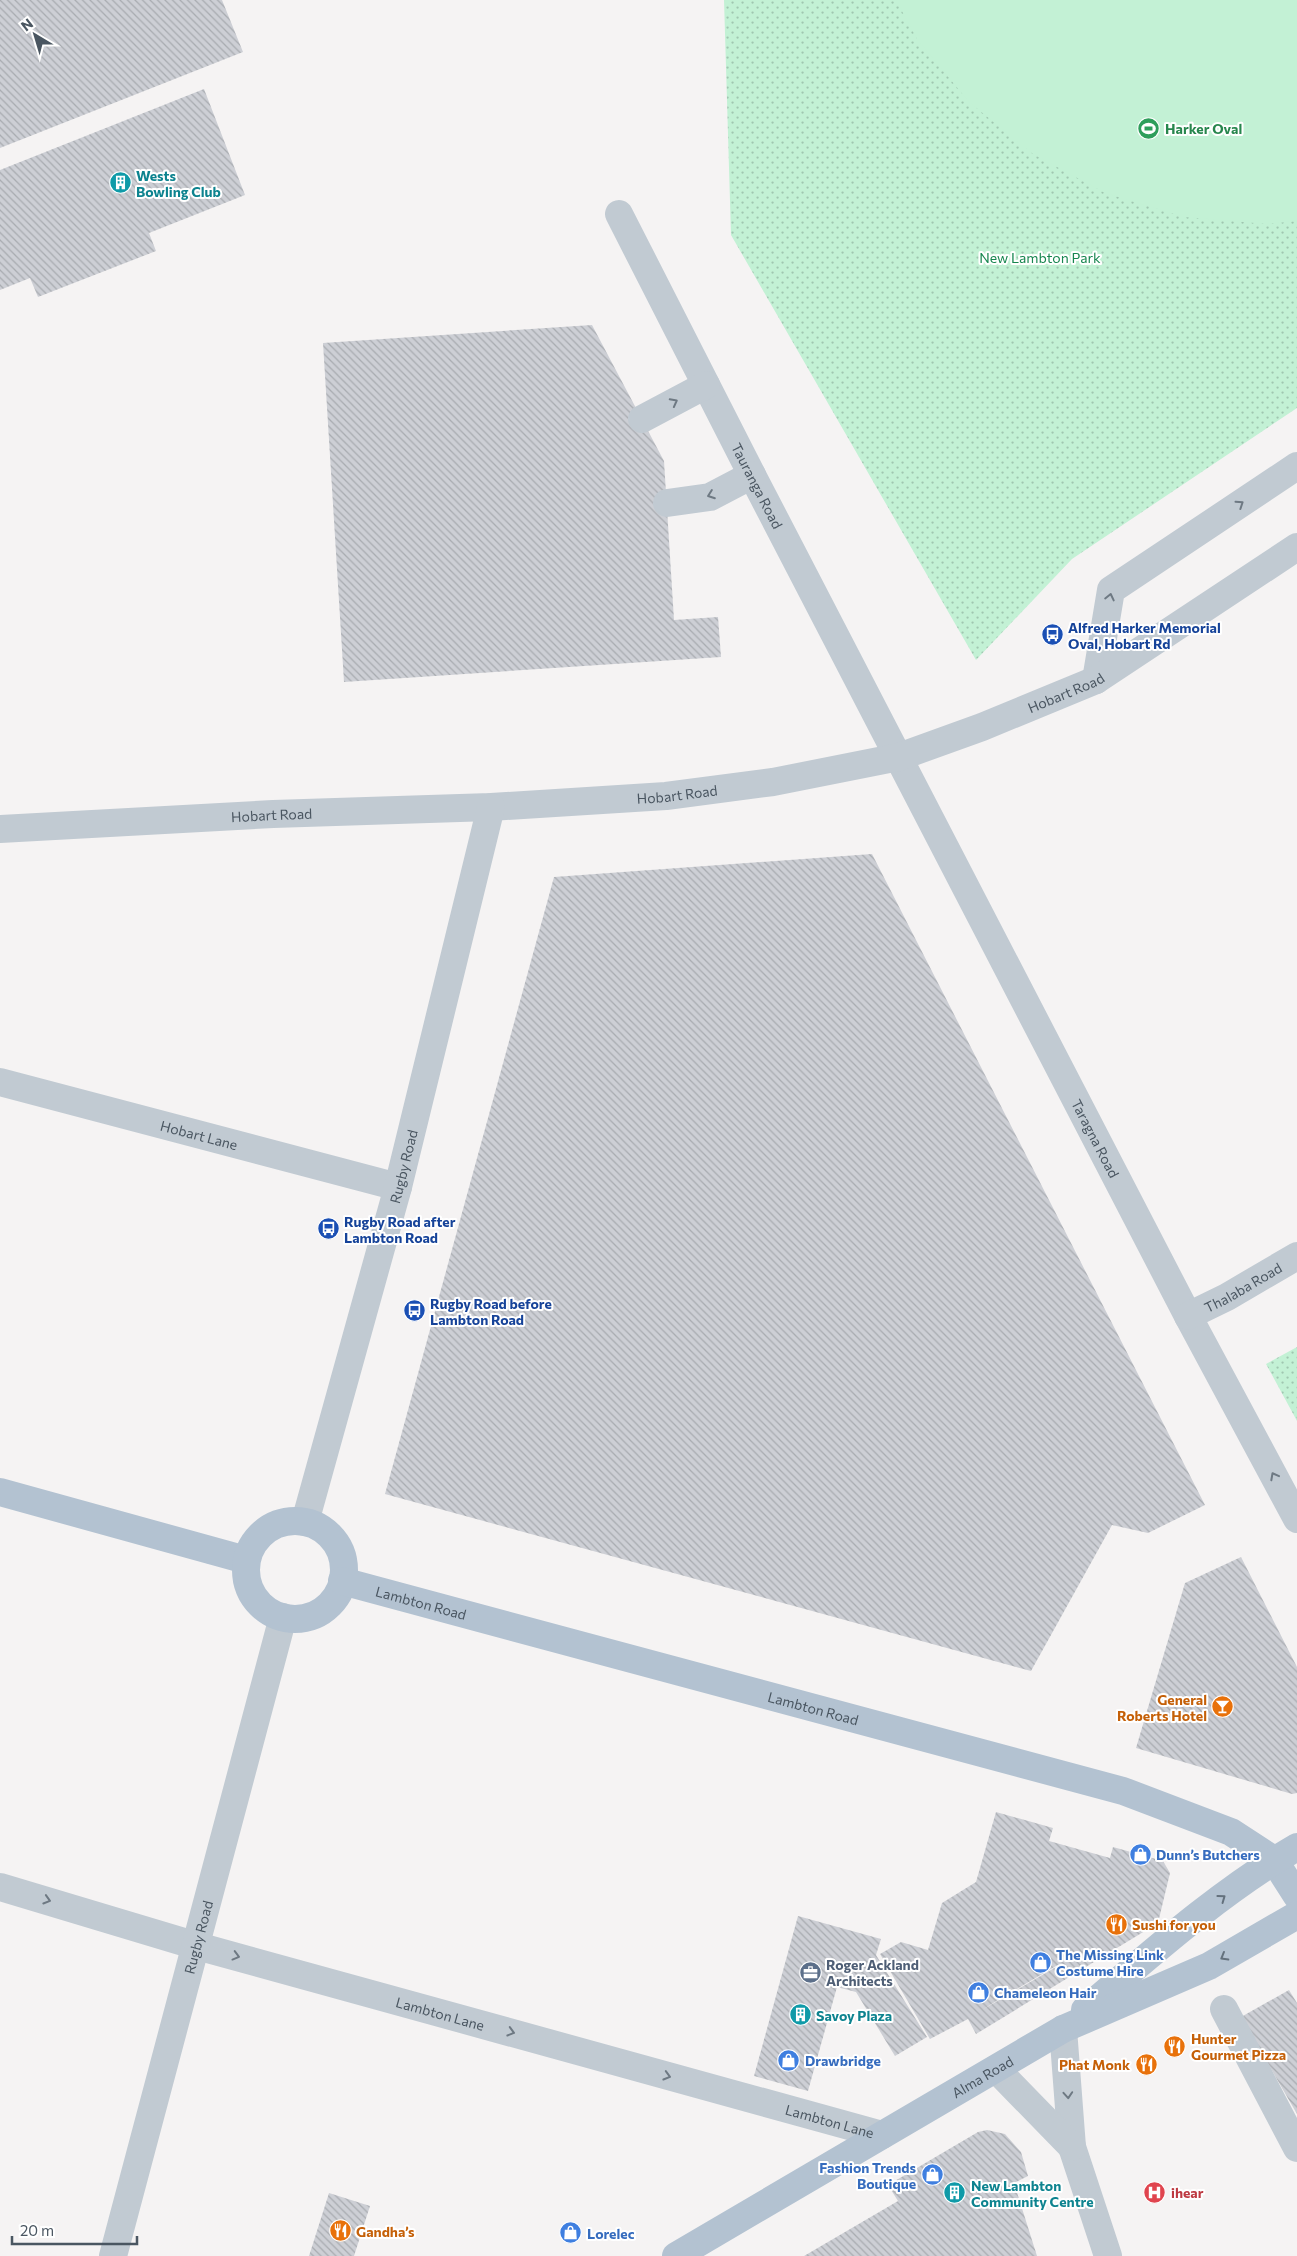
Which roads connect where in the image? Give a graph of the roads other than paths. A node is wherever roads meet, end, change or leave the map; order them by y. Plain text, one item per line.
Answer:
1 (619, 214) dead end
2 (706, 385) junction
3 (642, 419) dead end
4 (1297, 466) edge
5 (752, 475) junction
6 (667, 504) dead end
7 (1297, 547) edge
8 (1096, 680) junction
9 (899, 757) junction
10 (491, 807) junction
11 (0, 828) edge
12 (0, 1082) edge
13 (398, 1187) junction
14 (1297, 1256) edge
15 (1188, 1316) junction
16 (0, 1492) edge
17 (1297, 1518) edge
18 (304, 1522) junction
19 (246, 1560) junction
20 (342, 1581) junction
21 (283, 1617) junction
22 (1286, 1854) edge
23 (0, 1886) edge
24 (1297, 1896) edge
25 (1297, 1915) edge
26 (197, 1946) junction
27 (1224, 2009) dead end
28 (1063, 2029) junction
29 (996, 2069) junction
30 (882, 2135) junction
31 (1072, 2147) junction
32 (1297, 2148) edge
33 (113, 2256) edge
34 (676, 2256) edge
35 (1108, 2256) edge

1 - 2 street, Tauranga Road
3 -> 2 street
2 - 5 street, Tauranga Road
8 -> 4 street
5 -> 6 street
5 - 9 street, Tauranga Road
7 - 8 street, Hobart Road
8 - 9 street, Hobart Road
9 - 10 street, Hobart Road
9 - 15 street, Taragna Road
10 - 11 street, Hobart Road
10 - 13 street, Rugby Road
12 - 13 street, Hobart Lane
13 - 18 street, Rugby Road
14 - 15 street, Thalaba Road
17 -> 15 street, Taragna Road
16 - 19 main road
18 - 19 main road
18 - 20 main road
19 - 21 main road
20 - 21 main road
20 - 22 main road, Lambton Road
21 - 26 street, Rugby Road
22 - 24 main road, Lambton Road
28 -> 22 main road
23 -> 26 street, Lambton Lane
25 -> 28 main road, Alma Road
26 -> 30 street, Lambton Lane
26 - 33 street, Rugby Road
27 - 32 street
28 - 29 main road, Alma Road
28 -> 31 street
29 - 30 main road, Alma Road
29 - 31 street
30 - 34 main road, Alma Road
31 - 35 street

